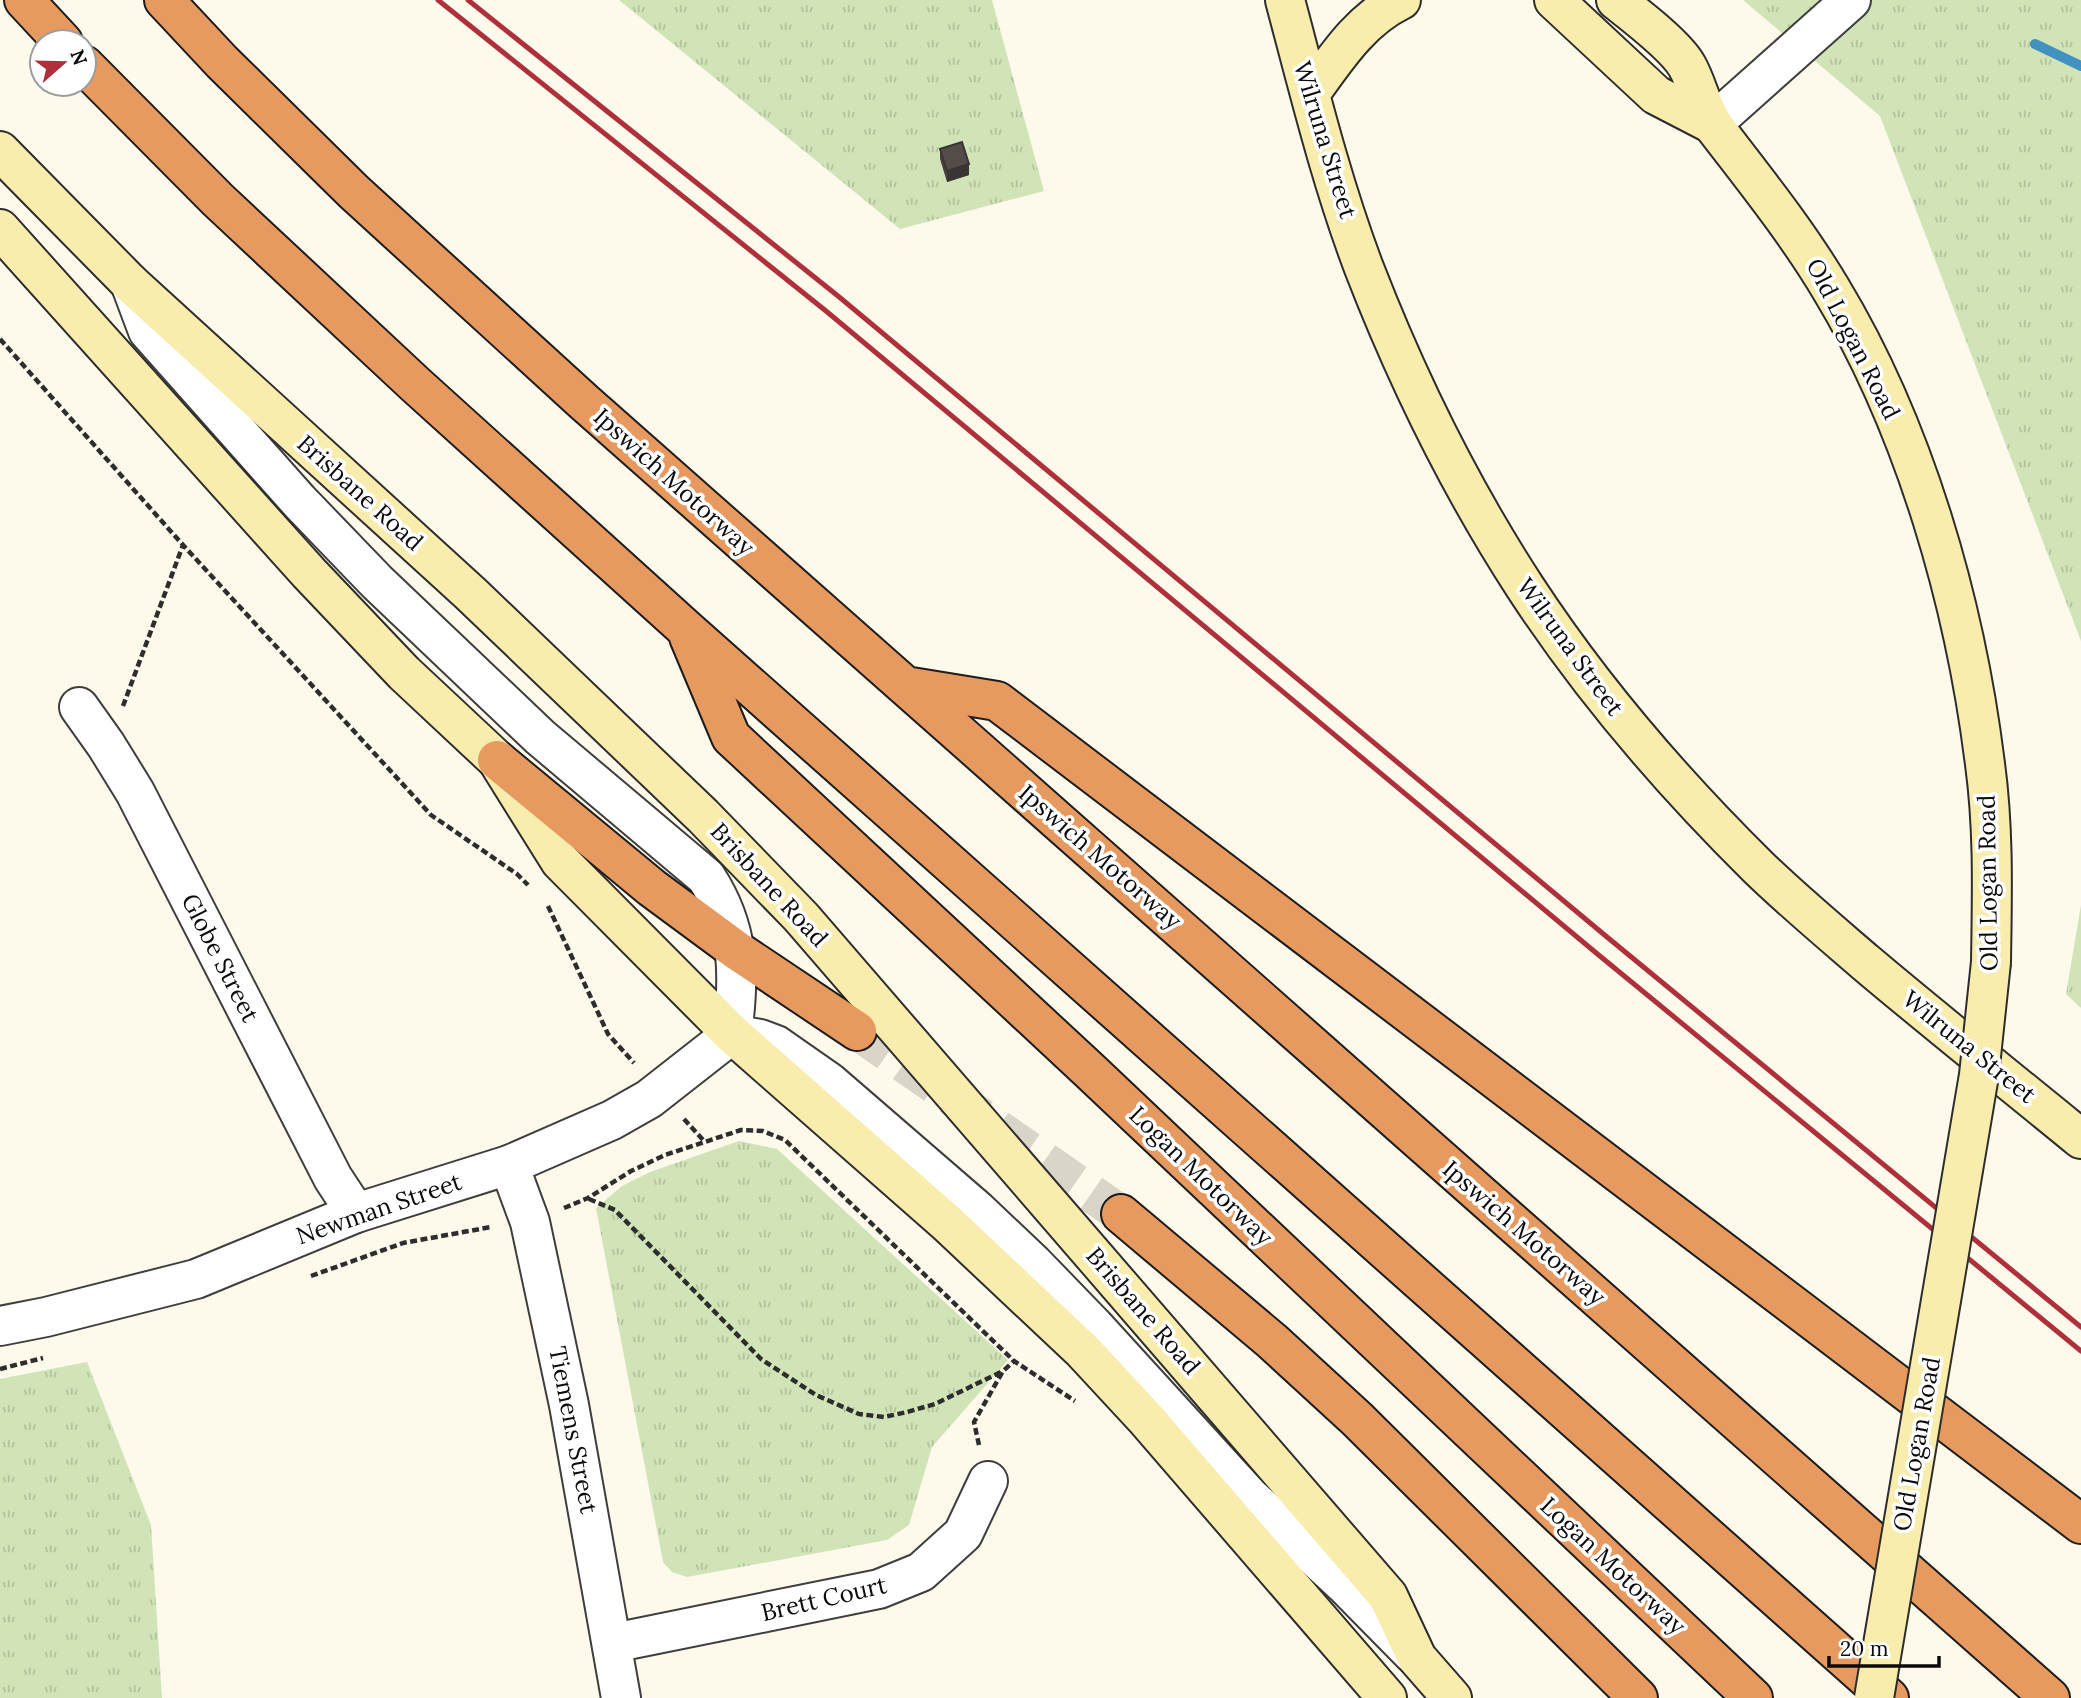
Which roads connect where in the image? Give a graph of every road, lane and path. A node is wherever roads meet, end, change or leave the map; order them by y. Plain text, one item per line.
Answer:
1 (24, 0) edge
2 (164, 0) edge
3 (1285, 0) edge
4 (1401, 0) edge
5 (1553, 0) edge
6 (1616, 0) edge
7 (1852, 0) edge
8 (50, 28) edge
9 (98, 79) edge
10 (1310, 94) junction
11 (1712, 124) junction
12 (0, 151) edge
13 (0, 229) edge
14 (130, 283) junction
15 (0, 339) edge
16 (183, 545) junction
17 (686, 629) junction
18 (905, 686) junction
19 (79, 707) dead end
20 (106, 745) junction
21 (497, 760) junction
22 (533, 890) dead end
23 (541, 898) dead end
24 (736, 950) junction
25 (857, 1031) tunnel mouth
26 (732, 1034) junction
27 (660, 1091) junction
28 (2081, 1139) edge
29 (705, 1142) junction
30 (509, 1165) junction
31 (588, 1198) junction
32 (356, 1213) junction
33 (1121, 1214) tunnel mouth
34 (530, 1222) junction
35 (0, 1326) edge
36 (1014, 1361) junction
37 (1003, 1371) junction
38 (1080, 1404) dead end
39 (988, 1481) joint
40 (2081, 1524) edge
41 (613, 1643) junction
42 (1417, 1658) junction
43 (621, 1698) edge
44 (1387, 1698) edge
45 (1452, 1698) edge
46 (1638, 1698) edge
47 (1754, 1698) edge
48 (1874, 1698) edge
49 (1889, 1698) edge
50 (2050, 1698) edge

1 - 8 highway
2 - 18 highway, Ipswich Motorway
3 - 10 main road, Wilruna Street
4 - 10 main road
5 - 11 main road, Old Logan Road
6 - 11 main road, Old Logan Road
7 - 11 street
9 - 17 highway
10 - 28 main road, Wilruna Street
11 - 48 main road, Old Logan Road, bridge
12 - 14 main road, Brisbane Road
13 - 21 main road
14 - 24 street
14 - 42 main road, Brisbane Road
15 - 16 path
16 - 20 path
16 - 22 path
17 - 47 highway, Logan Motorway
17 - 49 highway
18 - 40 highway
18 - 50 highway, Ipswich Motorway
19 - 20 street, Globe Street
20 - 32 street, Globe Street
21 - 24 highway
21 - 26 main road
23 - 27 path
24 - 25 highway
24 - 26 street
26 - 27 street, Newman Street
26 - 42 street
26 - 44 main road
27 - 29 path
27 - 30 street, Newman Street
29 - 31 path
29 - 36 path
30 - 32 street, Newman Street
30 - 34 street, Tiemens Street
31 - 34 path
31 - 37 path
32 - 35 street, Newman Street
33 - 46 highway
34 - 41 street, Tiemens Street
36 - 37 path
36 - 38 path
37 - 39 path
39 - 41 street, Brett Court
41 - 43 street, Tiemens Street
42 - 45 main road, Brisbane Road

